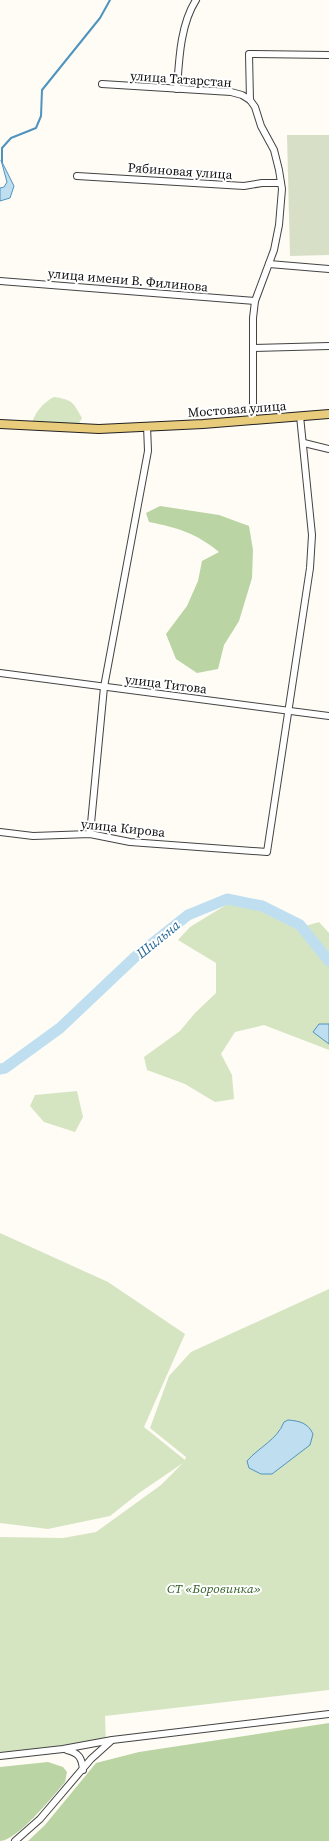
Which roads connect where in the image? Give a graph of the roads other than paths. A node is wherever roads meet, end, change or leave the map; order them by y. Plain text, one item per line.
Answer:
1 (196, 0) edge
2 (329, 55) edge
3 (102, 84) dead end
4 (177, 90) junction
5 (250, 100) junction
6 (77, 176) dead end
7 (282, 183) junction
8 (269, 264) junction
9 (329, 269) edge
10 (0, 281) edge
11 (255, 301) junction
12 (329, 346) edge
13 (253, 348) junction
14 (329, 414) edge
15 (300, 416) junction
16 (253, 420) junction
17 (0, 424) edge
18 (148, 426) junction
19 (304, 443) junction
20 (329, 449) edge
21 (0, 673) edge
22 (104, 688) junction
23 (288, 711) junction
24 (329, 716) edge
25 (0, 832) edge
26 (90, 834) junction
27 (329, 1714) edge
28 (112, 1740) junction
29 (63, 1749) junction
30 (0, 1756) edge
31 (83, 1770) junction
32 (15, 1841) edge

1 - 4 street
2 - 5 street, улица Татарстан
3 - 4 street, улица Татарстан
4 - 5 street, улица Татарстан
5 - 7 street
6 - 7 street, Рябиновая улица
7 - 8 street
8 - 9 street
8 - 11 street
10 - 11 street, улица имени В. Филинова
11 - 13 street
12 - 13 street
13 - 16 street
14 - 15 main road, Мостовая улица
15 - 16 main road, Мостовая улица
15 - 19 street
16 - 18 main road, Мостовая улица
17 - 18 main road, Мостовая улица
18 - 22 street
19 - 20 street
19 - 23 street
21 - 22 street, улица Титова
22 - 23 street, улица Титова
22 - 26 street
23 - 24 street, улица Титова
23 - 26 street, улица Кирова
25 - 26 street, улица Кирова
27 - 28 street
28 - 29 street
28 - 31 street
29 - 30 street
29 - 31 street
31 - 32 street

